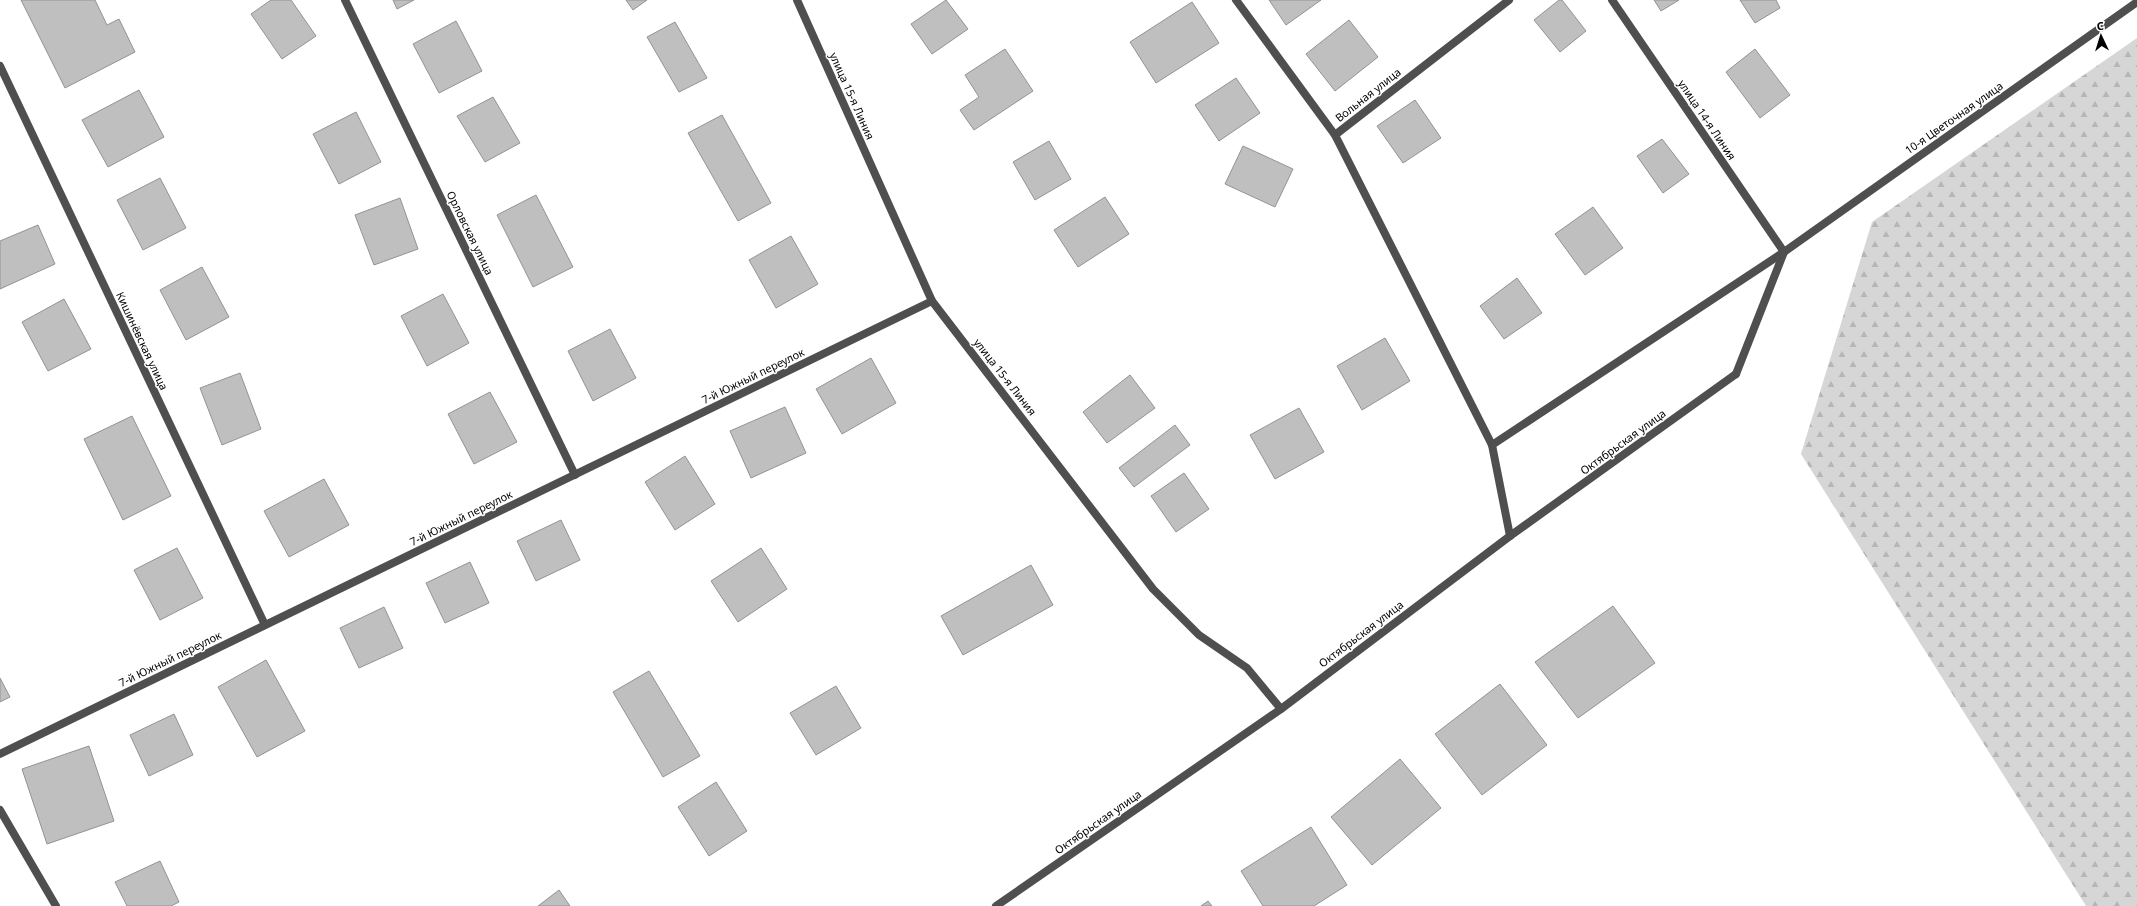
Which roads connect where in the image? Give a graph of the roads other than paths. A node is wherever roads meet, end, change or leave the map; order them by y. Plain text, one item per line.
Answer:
1 (346, 0) edge
2 (797, 0) edge
3 (1236, 0) edge
4 (1509, 0) edge
5 (1612, 0) edge
6 (2137, 2) edge
7 (0, 66) edge
8 (1334, 135) junction
9 (1784, 252) junction
10 (932, 301) junction
11 (1492, 445) junction
12 (575, 475) junction
13 (1510, 536) junction
14 (265, 625) junction
15 (1281, 708) junction
16 (0, 754) edge
17 (0, 810) edge
18 (56, 906) edge
19 (996, 906) edge

1 - 12 street, Орловская улица
2 - 10 street, улица 15-я Линия
3 - 8 street, Вольная улица
4 - 8 street, Вольная улица
5 - 9 street, улица 14-я Линия
6 - 9 street, 10-я Цветочная улица
7 - 14 street, Кишинёвская улица
8 - 11 street
9 - 11 street, 10-я Цветочная улица
9 - 13 street, Октябрьская улица
10 - 12 street, 7-й Южный переулок
10 - 15 street, улица 15-я Линия
11 - 13 street
12 - 14 street, 7-й Южный переулок
13 - 15 street, Октябрьская улица
14 - 16 street, 7-й Южный переулок
15 - 19 street, Октябрьская улица
17 - 18 street

